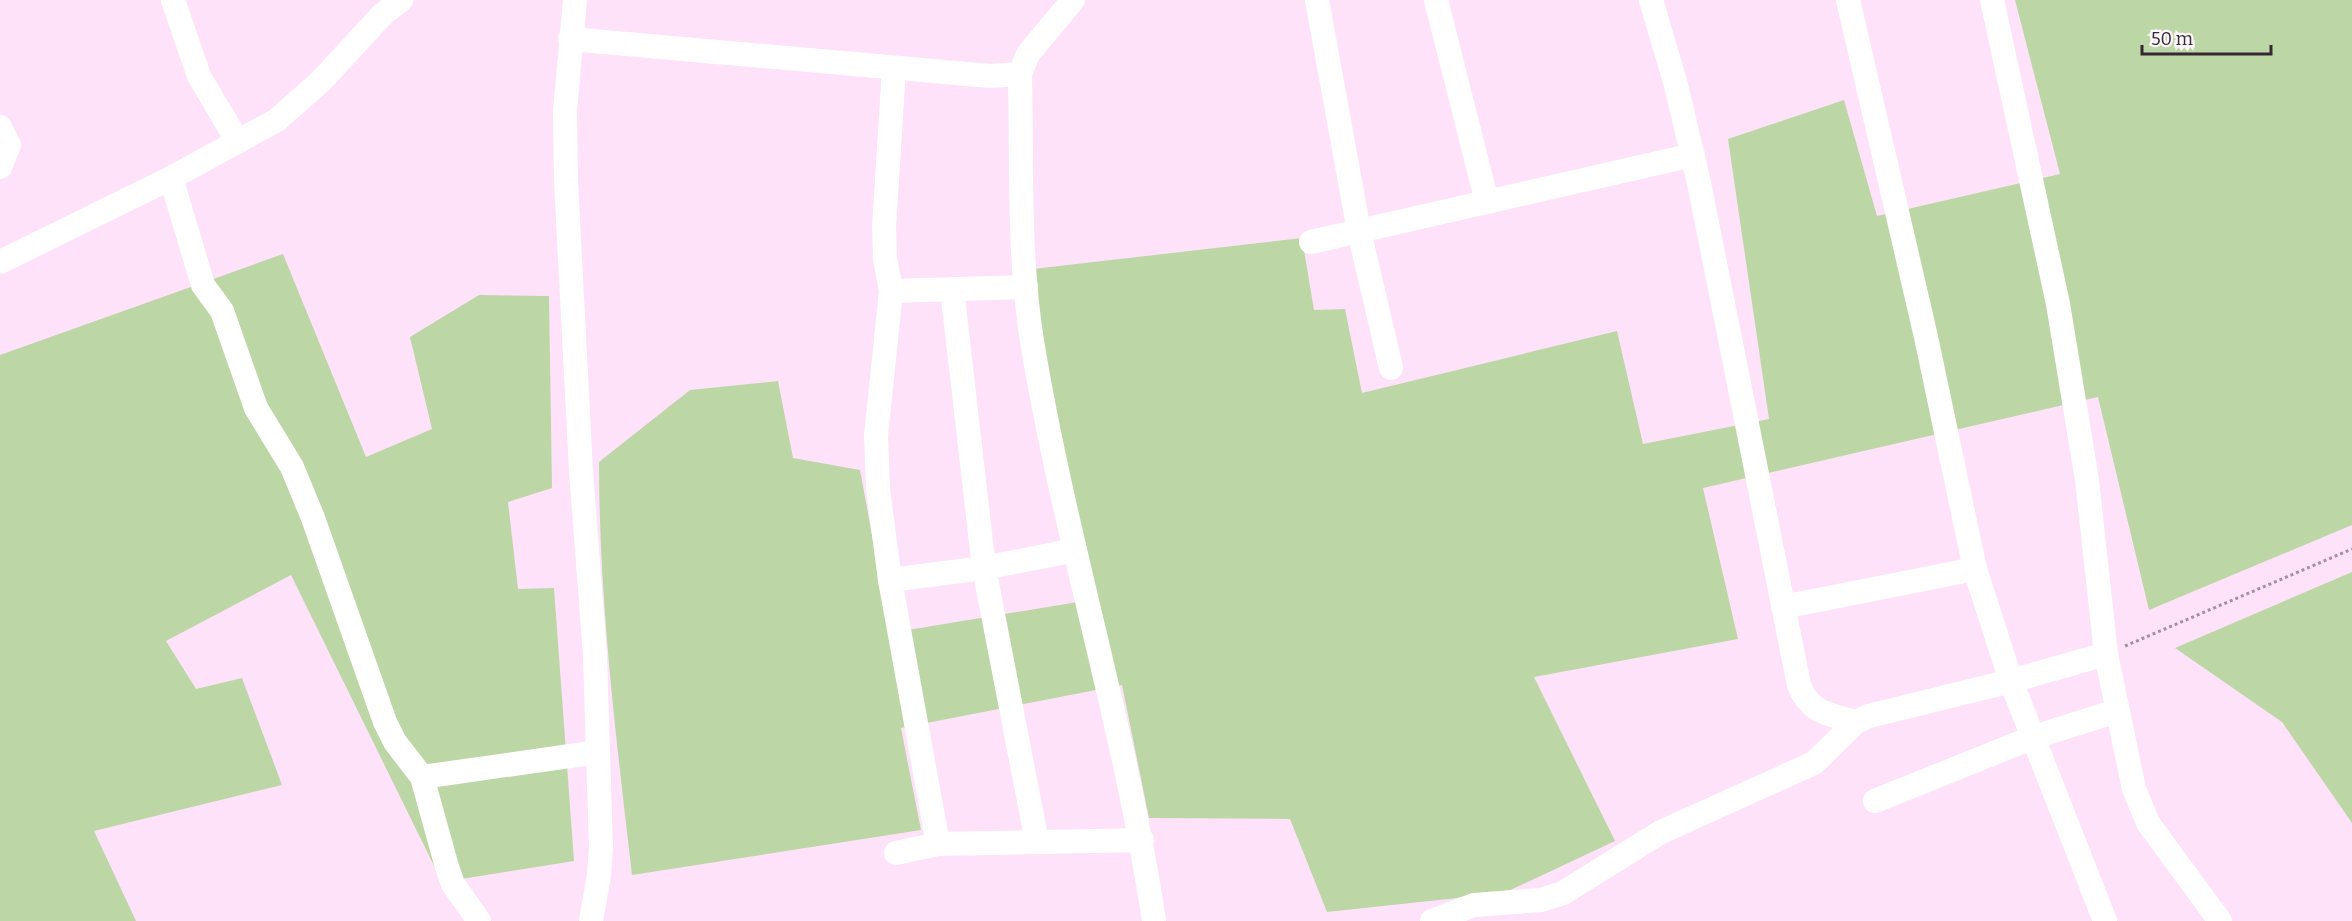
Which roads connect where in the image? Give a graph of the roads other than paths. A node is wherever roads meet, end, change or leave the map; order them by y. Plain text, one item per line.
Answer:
1 (173, 0) edge
2 (400, 0) edge
3 (575, 0) edge
4 (1073, 0) edge
5 (1317, 0) edge
6 (1436, 0) edge
7 (1651, 0) edge
8 (1848, 0) edge
9 (1992, 0) edge
10 (570, 39) junction
11 (894, 68) junction
12 (1020, 74) junction
13 (0, 127) edge
14 (238, 142) junction
15 (1693, 155) junction
16 (0, 166) edge
17 (171, 178) junction
18 (1487, 202) junction
19 (1359, 231) junction
20 (1311, 242) dead end
21 (0, 262) edge
22 (1026, 287) junction
23 (952, 289) junction
24 (891, 291) junction
25 (1391, 368) dead end
26 (1075, 550) junction
27 (984, 568) junction
28 (1976, 569) junction
29 (890, 580) junction
30 (1784, 607) junction
31 (2106, 654) junction
32 (2011, 681) junction
33 (2117, 711) junction
34 (1856, 722) junction
35 (2034, 737) junction
36 (598, 752) junction
37 (422, 777) junction
38 (1875, 801) dead end
39 (1142, 840) junction
40 (1037, 842) junction
41 (938, 844) junction
42 (896, 853) dead end
43 (478, 921) edge
44 (591, 921) edge
45 (1154, 921) edge
46 (1432, 921) edge
47 (2104, 921) edge
48 (2220, 921) edge

1 - 14 street
2 - 14 street
3 - 10 street
4 - 12 street
5 - 19 street
6 - 18 street
7 - 15 street
8 - 28 street
9 - 31 street
10 - 11 street
10 - 36 street
11 - 12 street
11 - 24 street
12 - 22 street
13 - 16 street
14 - 17 street
15 - 18 street
15 - 30 street
17 - 21 street
17 - 37 street
18 - 19 street
19 - 20 street
19 - 25 street
22 - 23 street
22 - 26 street
23 - 24 street
23 - 27 street
24 - 29 street
26 - 27 street
26 - 39 street
27 - 29 street
27 - 40 street
28 - 30 street
28 - 32 street
29 - 41 street
30 - 34 street
31 - 32 street
31 - 33 street
32 - 34 street
32 - 35 street
33 - 35 street
33 - 48 street
34 - 46 street
35 - 38 street
35 - 47 street
36 - 37 street
36 - 44 street
37 - 43 street
39 - 40 street
39 - 45 street
40 - 41 street
41 - 42 street

